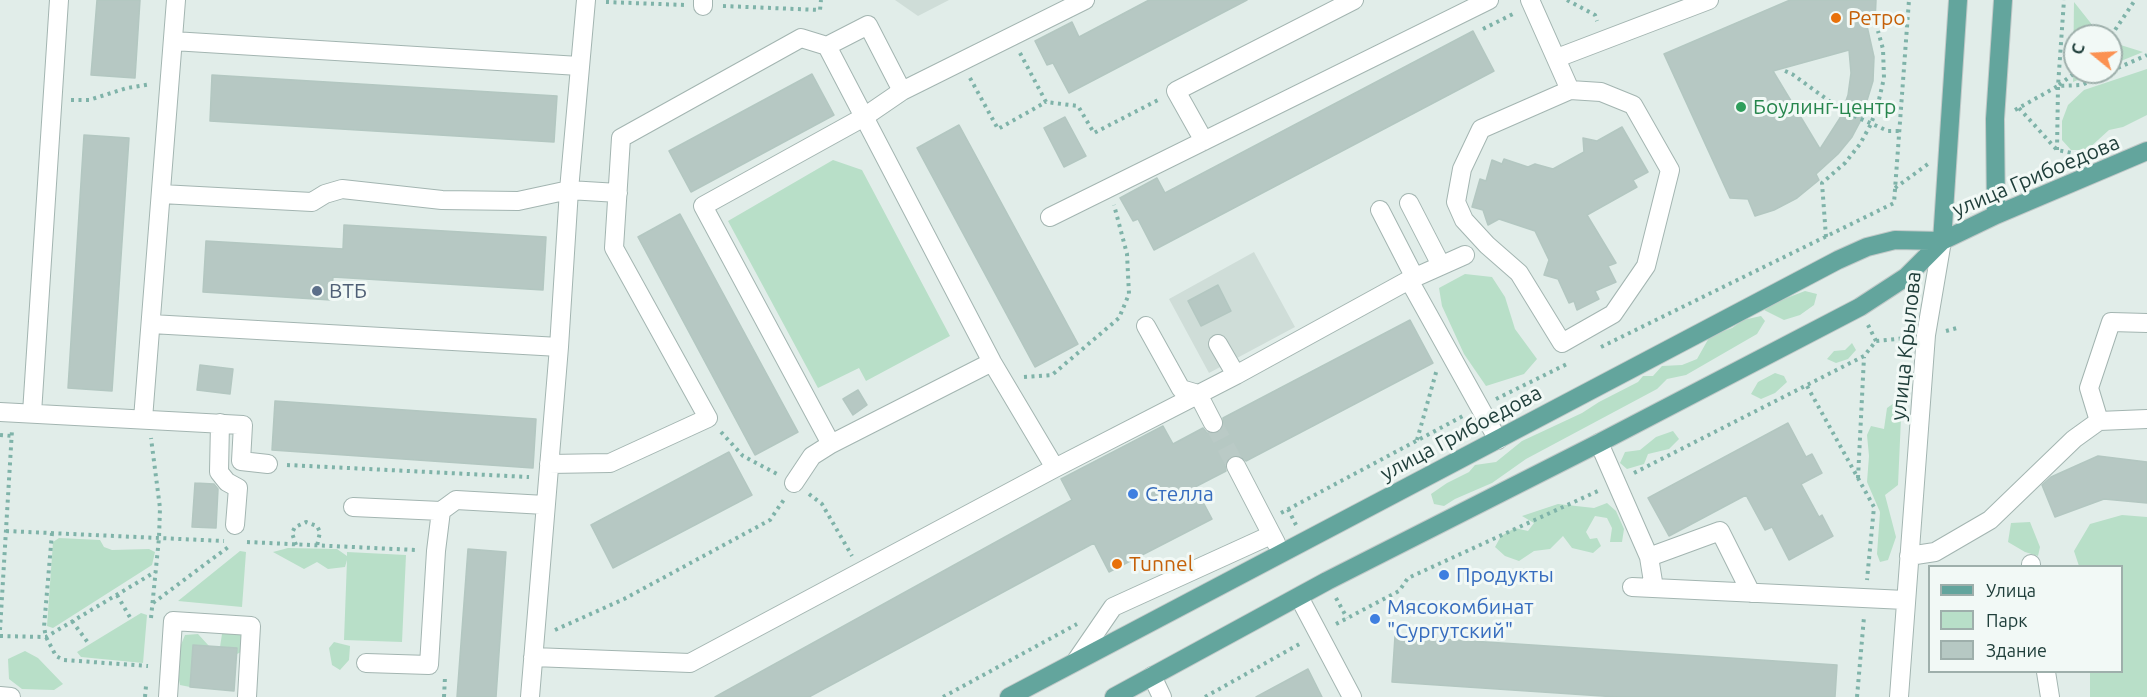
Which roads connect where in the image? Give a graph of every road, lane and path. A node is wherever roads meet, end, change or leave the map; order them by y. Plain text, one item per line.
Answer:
1 (59, 0) edge
2 (176, 0) edge
3 (586, 0) edge
4 (1086, 0) edge
5 (1354, 0) edge
6 (1489, 0) edge
7 (1567, 0) edge
8 (1709, 0) edge
9 (1909, 0) edge
10 (1959, 0) edge
11 (2003, 0) edge
12 (2064, 0) edge
13 (2135, 0) edge
14 (1531, 2) edge
15 (1463, 6) edge
16 (2119, 24) edge
17 (1484, 29) dead end
18 (1878, 31) dead end
19 (1011, 37) junction
20 (1605, 40) junction
21 (173, 41) junction
22 (827, 46) junction
23 (2147, 55) edge
24 (1557, 58) junction
25 (961, 62) junction
26 (579, 66) junction
27 (2123, 66) edge
28 (1785, 71) dead end
29 (170, 81) junction
30 (2063, 82) edge
31 (2058, 86) junction
32 (1570, 90) junction
33 (902, 91) junction
34 (1176, 91) junction
35 (52, 100) junction
36 (1046, 102) junction
37 (2019, 108) dead end
38 (864, 117) junction
39 (1871, 124) junction
40 (1899, 131) junction
41 (1204, 141) junction
42 (2057, 150) junction
43 (2082, 155) dead end
44 (2143, 158) edge
45 (1109, 188) junction
46 (568, 190) junction
47 (618, 192) junction
48 (161, 194) junction
49 (1409, 203) dead end
50 (1380, 210) dead end
51 (1996, 215) junction
52 (1050, 217) dead end
53 (1826, 235) junction
54 (1942, 241) junction
55 (1465, 255) dead end
56 (1441, 265) junction
57 (1412, 279) junction
58 (2147, 323) edge
59 (151, 324) junction
60 (1146, 326) dead end
61 (1957, 328) dead end
62 (1926, 335) junction
63 (1218, 344) dead end
64 (1444, 344) junction
65 (559, 347) junction
66 (1596, 349) dead end
67 (1864, 356) junction
68 (1575, 360) dead end
69 (992, 362) junction
70 (1236, 375) junction
71 (1002, 378) junction
72 (1807, 386) junction
73 (1198, 394) junction
74 (1481, 406) junction
75 (0, 412) edge
76 (32, 413) junction
77 (146, 419) junction
78 (2147, 419) edge
79 (2099, 420) junction
80 (220, 423) junction
81 (1213, 423) tunnel mouth
82 (0, 435) edge
83 (12, 436) dead end
84 (1498, 440) junction
85 (1599, 443) junction
86 (831, 444) junction
87 (268, 464) joint
88 (1236, 466) tunnel mouth
89 (1055, 468) junction
90 (548, 471) junction
91 (1858, 478) junction
92 (1616, 482) junction
93 (794, 483) joint
94 (546, 505) junction
95 (353, 507) dead end
96 (441, 511) junction
97 (52, 533) dead end
98 (236, 534) joint
99 (1271, 535) junction
100 (296, 544) dead end
101 (317, 546) dead end
102 (1282, 552) junction
103 (1909, 556) junction
104 (1648, 557) junction
105 (155, 572) junction
106 (1632, 586) dead end
107 (1654, 588) junction
108 (1751, 594) junction
109 (117, 595) junction
110 (1299, 597) junction
111 (1866, 597) junction
112 (1905, 600) junction
113 (152, 603) junction
114 (131, 619) dead end
115 (72, 621) junction
116 (150, 624) dead end
117 (1318, 633) junction
118 (0, 636) edge
119 (46, 637) junction
120 (535, 638) junction
121 (89, 644) dead end
122 (148, 656) dead end
123 (533, 657) junction
124 (1076, 661) junction
125 (366, 663) dead end
126 (148, 666) junction
127 (2046, 673) edge
128 (446, 675) dead end
129 (1152, 676) junction
130 (0, 696) edge
131 (11, 697) edge
132 (145, 697) edge
133 (168, 697) edge
134 (247, 697) edge
135 (444, 697) edge
136 (530, 697) edge
137 (1009, 697) edge
138 (1114, 697) edge
139 (1162, 697) edge
140 (1205, 697) edge
141 (1352, 697) edge
142 (1857, 697) edge
143 (1899, 697) edge
144 (2050, 697) edge

1 - 35 street
2 - 21 street
3 - 26 street
4 - 19 street
5 - 34 street
6 - 15 street
7 - 20 path
8 - 20 street
9 - 40 path
10 - 54 main road, улица Крылова
11 - 51 main road
12 - 31 path
13 - 16 path
14 - 17 path
14 - 24 street
15 - 41 street
18 - 39 path
19 - 25 street
19 - 36 path
20 - 24 street
21 - 26 street
21 - 29 street
22 - 33 street
22 - 38 street
22 - 47 street
23 - 27 path
24 - 32 street
25 - 33 street
25 - 36 path
26 - 46 street
28 - 39 path
29 - 35 path
29 - 48 street
30 - 31 path
31 - 42 path
32 - 32 street
33 - 38 street
34 - 36 path
34 - 41 street
35 - 76 street
37 - 42 path
38 - 69 street
38 - 86 street
39 - 40 path
39 - 53 path
40 - 53 path
41 - 45 street
42 - 43 path
44 - 51 main road, улица Грибоедова
45 - 52 street
45 - 71 path
46 - 47 street
46 - 48 street
46 - 65 street
47 - 90 street
48 - 59 street
49 - 56 street
50 - 57 street
51 - 54 main road, улица Грибоедова
53 - 66 path
54 - 62 street, улица Крылова
54 - 84 main road, улица Грибоедова
54 - 85 main road, улица Грибоедова
55 - 56 street
56 - 57 street
57 - 64 street
57 - 70 street
58 - 79 street
59 - 65 street
59 - 77 street
60 - 73 street
61 - 62 path
62 - 67 path
62 - 103 street, улица Крылова
63 - 70 street
64 - 74 street
64 - 74 path
65 - 90 street
67 - 72 path
67 - 91 path
68 - 74 path
69 - 71 street
69 - 86 street
70 - 73 street
71 - 89 street
72 - 91 path
72 - 92 path
73 - 81 street
73 - 89 street
74 - 84 street
75 - 76 street
76 - 77 street
77 - 80 street
77 - 105 path
78 - 79 street
79 - 103 street
80 - 87 street
80 - 98 street
82 - 83 path
84 - 102 main road, улица Грибоедова
85 - 92 street
85 - 110 main road, улица Грибоедова
86 - 93 street
87 - 90 path
88 - 99 street
89 - 123 street
90 - 94 street
91 - 111 path
92 - 104 street
92 - 117 path
93 - 120 path
94 - 96 street
94 - 120 street
95 - 96 street
96 - 125 street
97 - 119 path
98 - 113 path
99 - 102 street
99 - 124 street
100 - 101 path
102 - 124 main road, улица Грибоедова
103 - 112 street, улица Крылова
104 - 107 street
104 - 108 street
105 - 109 path
105 - 113 path
106 - 107 street
107 - 108 street
108 - 111 street
109 - 114 path
109 - 115 path
110 - 117 street
110 - 129 main road, улица Грибоедова
111 - 112 street
111 - 142 path
112 - 143 street, улица Крылова
113 - 116 path
115 - 119 path
115 - 121 path
117 - 140 path
117 - 141 street
118 - 119 path
119 - 126 path
120 - 123 street
122 - 126 path
123 - 136 street
124 - 137 main road, улица Грибоедова
126 - 132 path
127 - 144 street
128 - 135 path
129 - 138 main road, улица Грибоедова
129 - 139 street
130 - 131 street
133 - 134 street

